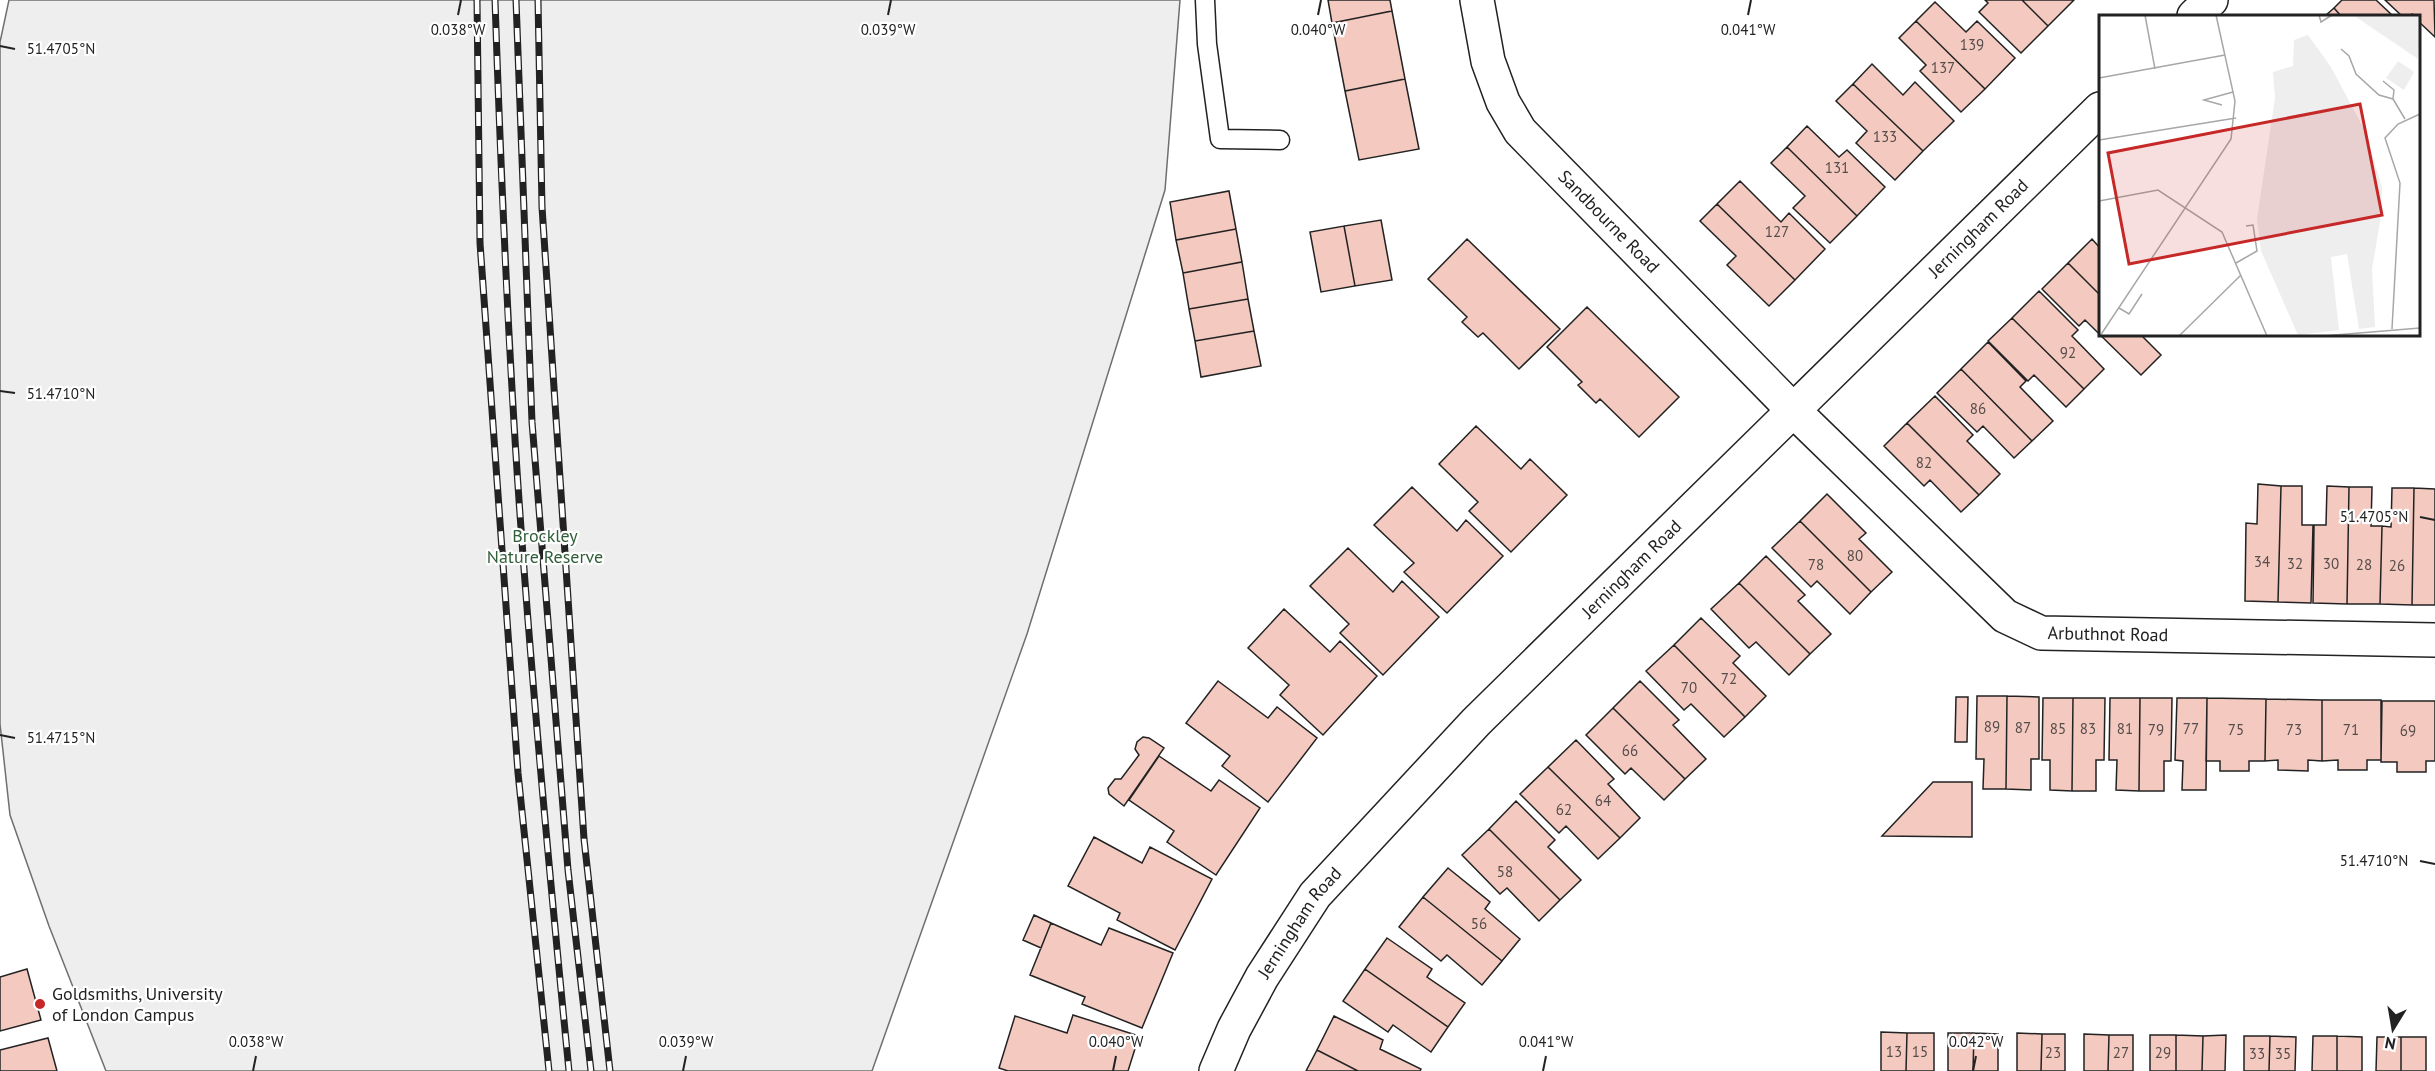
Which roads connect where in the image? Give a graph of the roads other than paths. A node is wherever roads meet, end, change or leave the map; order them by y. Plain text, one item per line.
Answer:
1 (1205, 0) edge
2 (1477, 0) edge
3 (2211, 0) edge
4 (2195, 15) edge
5 (2099, 110) edge
6 (1280, 140) dead end
7 (1794, 411) junction
8 (2435, 640) edge
9 (1216, 1071) edge

1 - 6 lane
2 - 7 street, Sandbourne Road
3 - 4 street
5 - 7 street, Jerningham Road
7 - 8 street, Arbuthnot Road
7 - 9 street, Jerningham Road

